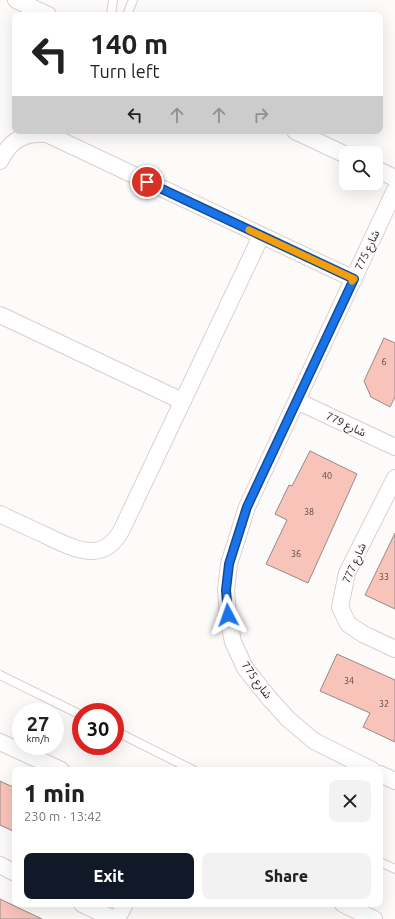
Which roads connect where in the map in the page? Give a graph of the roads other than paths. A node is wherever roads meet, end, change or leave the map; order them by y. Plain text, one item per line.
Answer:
1 (16, 0) edge
2 (113, 0) edge
3 (133, 0) edge
4 (42, 12) edge
5 (111, 12) edge
6 (128, 12) edge
7 (301, 134) edge
8 (339, 152) edge
9 (0, 161) edge
10 (383, 172) edge
11 (395, 178) edge
12 (395, 190) edge
13 (261, 236) junction
14 (354, 279) junction
15 (0, 315) edge
16 (182, 401) junction
17 (297, 401) junction
18 (395, 447) edge
19 (395, 478) edge
20 (0, 514) edge
21 (395, 649) edge
22 (0, 675) edge
23 (72, 711) edge
24 (124, 736) edge
25 (0, 742) edge
26 (54, 767) edge
27 (187, 767) edge
28 (366, 767) edge
29 (383, 775) edge
30 (395, 781) edge
31 (383, 863) edge
32 (0, 866) edge
33 (395, 869) edge
34 (12, 871) edge
35 (88, 907) edge
36 (123, 907) edge
37 (349, 907) edge
38 (114, 919) edge
39 (117, 919) edge
40 (374, 919) edge

1 - 4 street
2 - 5 lane
3 - 6 lane
7 - 8 street
9 - 13 street
10 - 11 street
12 - 14 street, شارع 775
13 - 14 street
13 - 16 street
14 - 17 street, شارع 775
15 - 16 street
16 - 20 street
17 - 18 street, شارع 779
17 - 28 street, شارع 775
19 - 21 street, شارع 777
22 - 23 lane
24 - 27 lane
25 - 26 street
29 - 30 street
31 - 33 lane
32 - 34 street
35 - 38 street
36 - 39 street
37 - 40 street

